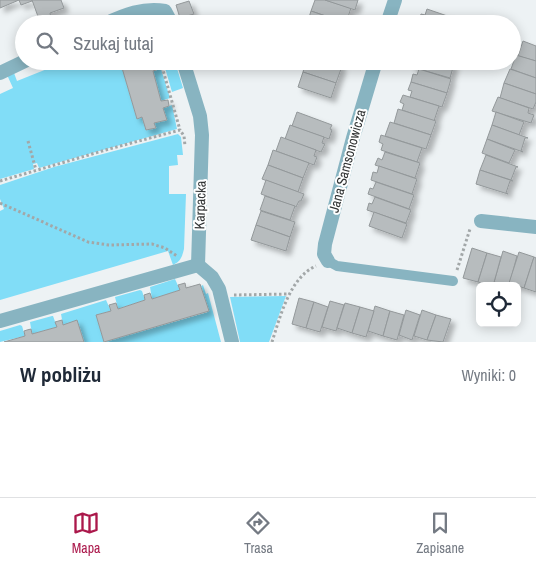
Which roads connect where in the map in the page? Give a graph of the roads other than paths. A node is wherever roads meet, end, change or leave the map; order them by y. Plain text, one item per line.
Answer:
1 (395, 0) edge
2 (129, 15) edge
3 (167, 15) edge
4 (391, 15) edge
5 (15, 66) edge
6 (187, 70) edge
7 (373, 70) edge
8 (0, 73) edge
9 (482, 221) road end
10 (536, 227) edge
11 (328, 261) joint
12 (198, 265) junction
13 (453, 281) road end
14 (0, 321) edge
15 (232, 342) edge

1 - 4 street
2 - 3 street
5 - 8 street
6 - 12 street, Karpacka
7 - 11 street, Jana Samsonowicza
9 - 10 street
11 - 13 lane
12 - 14 street
12 - 15 street

